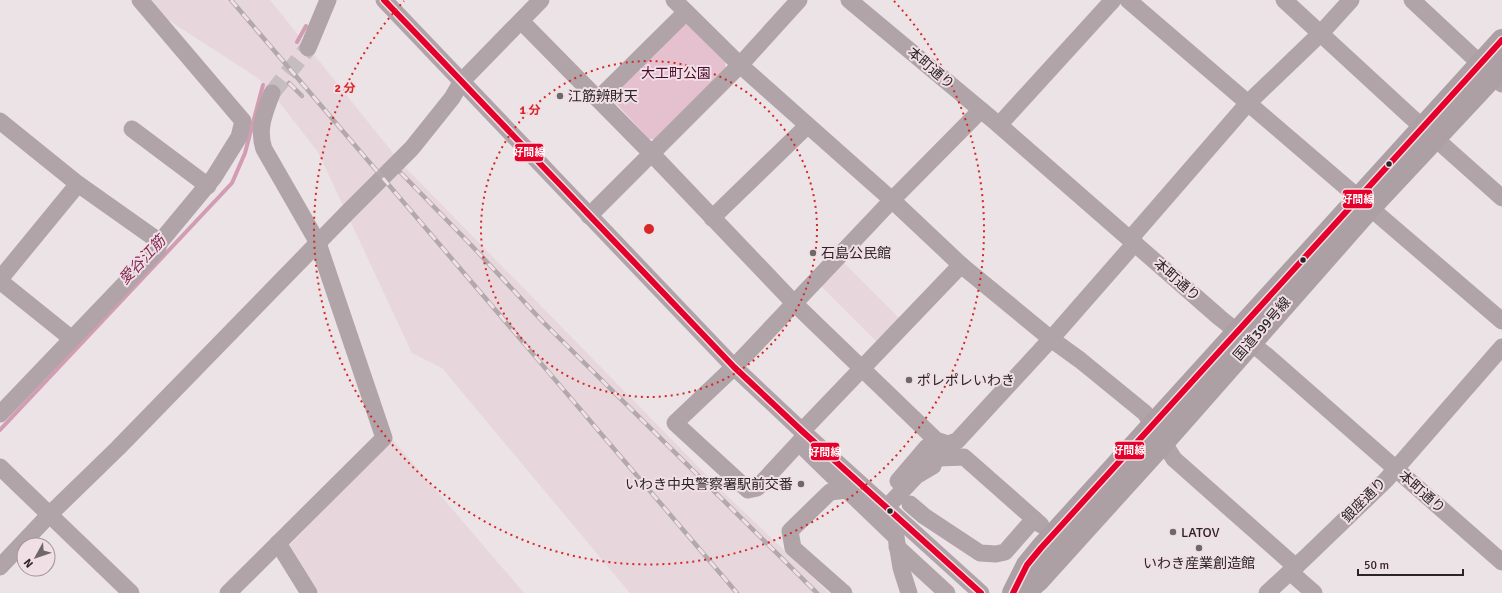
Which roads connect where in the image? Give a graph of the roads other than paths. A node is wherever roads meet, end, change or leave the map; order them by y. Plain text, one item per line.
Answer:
1 (140, 0) edge
2 (328, 0) edge
3 (384, 0) edge
4 (541, 0) edge
5 (674, 0) edge
6 (799, 0) edge
7 (850, 0) edge
8 (1113, 0) edge
9 (1128, 0) edge
10 (1284, 0) edge
11 (1351, 0) edge
12 (1412, 0) edge
13 (686, 12) junction
14 (521, 21) junction
15 (1321, 33) junction
16 (1502, 40) edge
17 (308, 48) tunnel mouth
18 (740, 65) junction
19 (1494, 73) edge
20 (462, 81) junction
21 (272, 93) tunnel mouth
22 (598, 99) junction
23 (1248, 103) junction
24 (981, 110) junction
25 (0, 121) edge
26 (807, 126) junction
27 (1000, 126) junction
28 (132, 129) dead end
29 (1429, 133) junction
30 (250, 138) junction
31 (651, 153) junction
32 (78, 184) junction
33 (208, 186) junction
34 (1502, 198) edge
35 (892, 200) junction
36 (1364, 203) junction
37 (589, 216) junction
38 (712, 218) junction
39 (1132, 241) junction
40 (160, 242) junction
41 (318, 243) junction
42 (961, 265) junction
43 (0, 280) edge
44 (794, 303) junction
45 (1502, 321) edge
46 (1244, 337) junction
47 (72, 339) junction
48 (1051, 339) junction
49 (1502, 347) edge
50 (734, 367) junction
51 (862, 368) junction
52 (0, 414) edge
53 (1158, 434) junction
54 (805, 439) junction
55 (942, 449) junction
56 (0, 467) edge
57 (1395, 468) junction
58 (891, 489) dead end
59 (847, 490) junction
60 (910, 504) dead end
61 (887, 507) junction
62 (50, 514) junction
63 (278, 543) junction
64 (897, 547) junction
65 (1502, 562) edge
66 (0, 567) edge
67 (1293, 569) junction
68 (131, 593) edge
69 (228, 593) edge
70 (309, 593) edge
71 (844, 593) edge
72 (909, 593) edge
73 (948, 593) edge
74 (981, 593) edge
75 (1013, 593) edge
76 (1024, 593) edge
77 (1267, 593) edge
78 (1314, 593) edge

1 - 30 street
2 - 17 street
3 - 20 street
4 - 14 street
5 - 13 street
6 - 18 street
7 - 24 street, 本町通り
8 - 27 street
9 - 23 street
10 - 15 street
11 - 15 street
12 - 19 street
13 - 18 street
13 - 22 street
14 - 20 street
14 - 22 street
15 - 23 street
15 - 29 street
16 - 19 highway, 国道399号線
18 - 26 street
18 - 31 street
19 - 29 highway, 国道399号線
20 - 37 street
20 - 41 street
21 - 30 street
22 - 31 street
23 - 36 street
23 - 39 street
24 - 27 street, 本町通り
24 - 35 street
25 - 32 street
26 - 35 street
26 - 38 street
27 - 39 street, 本町通り
28 - 33 street
29 - 34 street
29 - 36 highway, 国道399号線
30 - 33 street
30 - 41 street
31 - 37 street
31 - 38 street
32 - 40 street
32 - 43 street
33 - 40 street
35 - 42 street
35 - 44 street
36 - 45 street
36 - 46 highway, 国道399号線
37 - 50 street
38 - 44 street
39 - 46 street, 本町通り
39 - 48 street
40 - 47 street
41 - 62 street
41 - 63 street
42 - 48 street
42 - 51 street
43 - 47 street
44 - 50 street
44 - 51 street
46 - 53 highway, 国道399号線
46 - 57 street, 本町通り
47 - 52 street
48 - 53 street
48 - 55 street
49 - 57 street, 銀座通り
50 - 54 street
50 - 54 street
51 - 54 street
51 - 55 street
53 - 67 street
53 - 75 highway, 国道399号線
53 - 76 highway, 国道399号線
54 - 59 street
54 - 61 street
55 - 58 street
55 - 60 street
55 - 61 street
56 - 62 street
57 - 65 street, 本町通り
57 - 67 street, 銀座通り
59 - 64 street
59 - 71 street
61 - 74 street
62 - 66 street
62 - 68 street
63 - 69 street
63 - 70 street
64 - 72 street
64 - 73 street
67 - 77 street, 銀座通り
67 - 78 street

